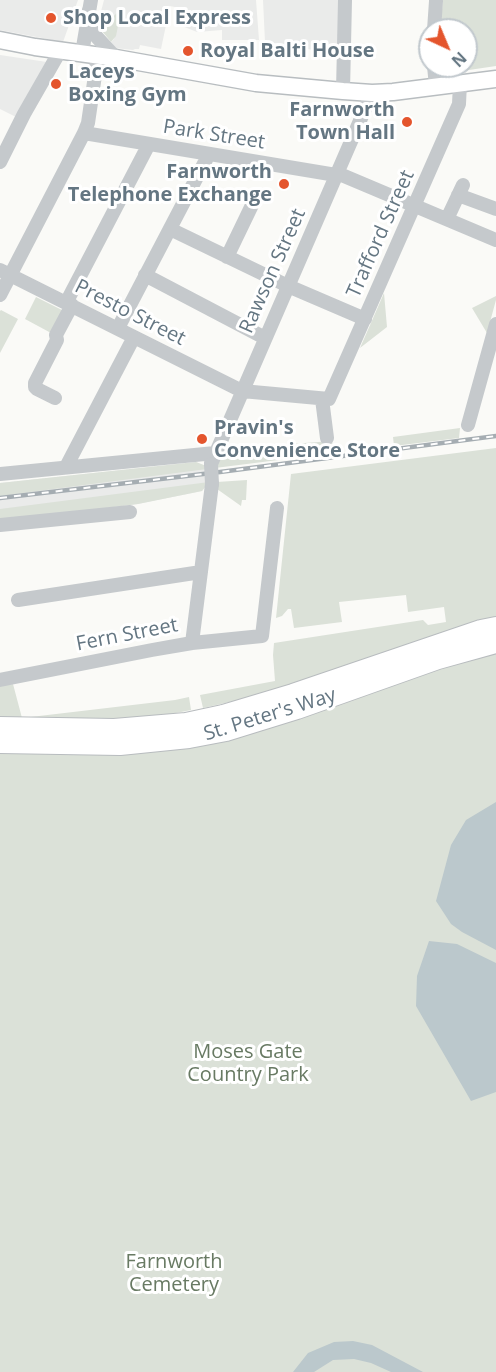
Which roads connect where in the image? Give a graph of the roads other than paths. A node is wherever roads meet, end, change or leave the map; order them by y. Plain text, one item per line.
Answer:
1 (345, 0) edge
2 (436, 1) edge
3 (90, 5) edge
4 (435, 18) edge
5 (0, 40) edge
6 (60, 51) junction
7 (90, 54) junction
8 (116, 58) junction
9 (435, 78) edge
10 (496, 79) edge
11 (460, 83) junction
12 (436, 86) junction
13 (343, 91) junction
14 (372, 93) junction
15 (84, 133) junction
16 (149, 144) junction
17 (209, 154) junction
18 (0, 162) edge
19 (337, 174) junction
20 (254, 201) dead end
21 (415, 206) junction
22 (496, 209) edge
23 (447, 219) junction
24 (170, 229) junction
25 (496, 240) edge
26 (227, 257) junction
27 (5, 272) edge
28 (145, 275) junction
29 (288, 286) junction
30 (0, 295) edge
31 (69, 304) junction
32 (365, 319) junction
33 (496, 326) edge
34 (118, 328) junction
35 (134, 337) junction
36 (266, 338) junction
37 (242, 391) junction
38 (55, 398) dead end
39 (326, 399) junction
40 (468, 425) dead end
41 (327, 438) dead end
42 (213, 458) junction
43 (66, 467) junction
44 (0, 474) edge
45 (277, 508) dead end
46 (130, 512) dead end
47 (0, 525) edge
48 (201, 572) junction
49 (18, 600) dead end
50 (496, 627) edge
51 (192, 643) junction
52 (496, 643) edge
53 (0, 680) edge
54 (224, 723) junction
55 (0, 727) edge
56 (188, 730) junction
57 (0, 743) edge

1 - 13 street
2 - 4 street
3 - 7 street
3 - 8 street
5 - 6 main road
6 - 7 main road
6 - 18 street
7 - 8 main road
7 - 15 street
8 - 13 main road
9 - 12 street
10 - 11 main road
11 - 12 main road
11 - 21 street, Trafford Street
12 - 14 main road
13 - 14 main road
14 - 19 street, Rawson Street
15 - 16 street, Park Street
15 - 27 street
16 - 17 street, Park Street
16 - 31 street
17 - 19 street, Park Street
17 - 24 street
19 - 21 street, Park Street
19 - 29 street, Rawson Street
20 - 26 street
21 - 23 street, Park Street
21 - 32 street, Trafford Street
22 - 23 street
23 - 25 street, Park Street
24 - 26 street
24 - 28 street
26 - 29 street
27 - 30 street
27 - 31 street, Presto Street
28 - 34 street
28 - 36 street
29 - 32 street
29 - 36 street, Rawson Street
31 - 34 street, Presto Street
31 - 38 street
32 - 39 street, Trafford Street
33 - 40 street
34 - 35 street, Presto Street
35 - 37 street, Presto Street
35 - 43 street
36 - 37 street, Rawson Street
37 - 39 street, Presto Street
37 - 42 street, Rawson Street
39 - 41 street
42 - 43 street
42 - 48 street, bridge
43 - 44 street
45 - 51 street, Fern Street
46 - 47 street
48 - 49 street
48 - 51 street
50 - 54 highway, St. Peter's Way
51 - 53 street, Fern Street
52 - 54 highway, St. Peter's Way
54 - 56 highway, St. Peter's Way
55 - 56 highway, St. Peter's Way
56 - 57 highway, St. Peter's Way

